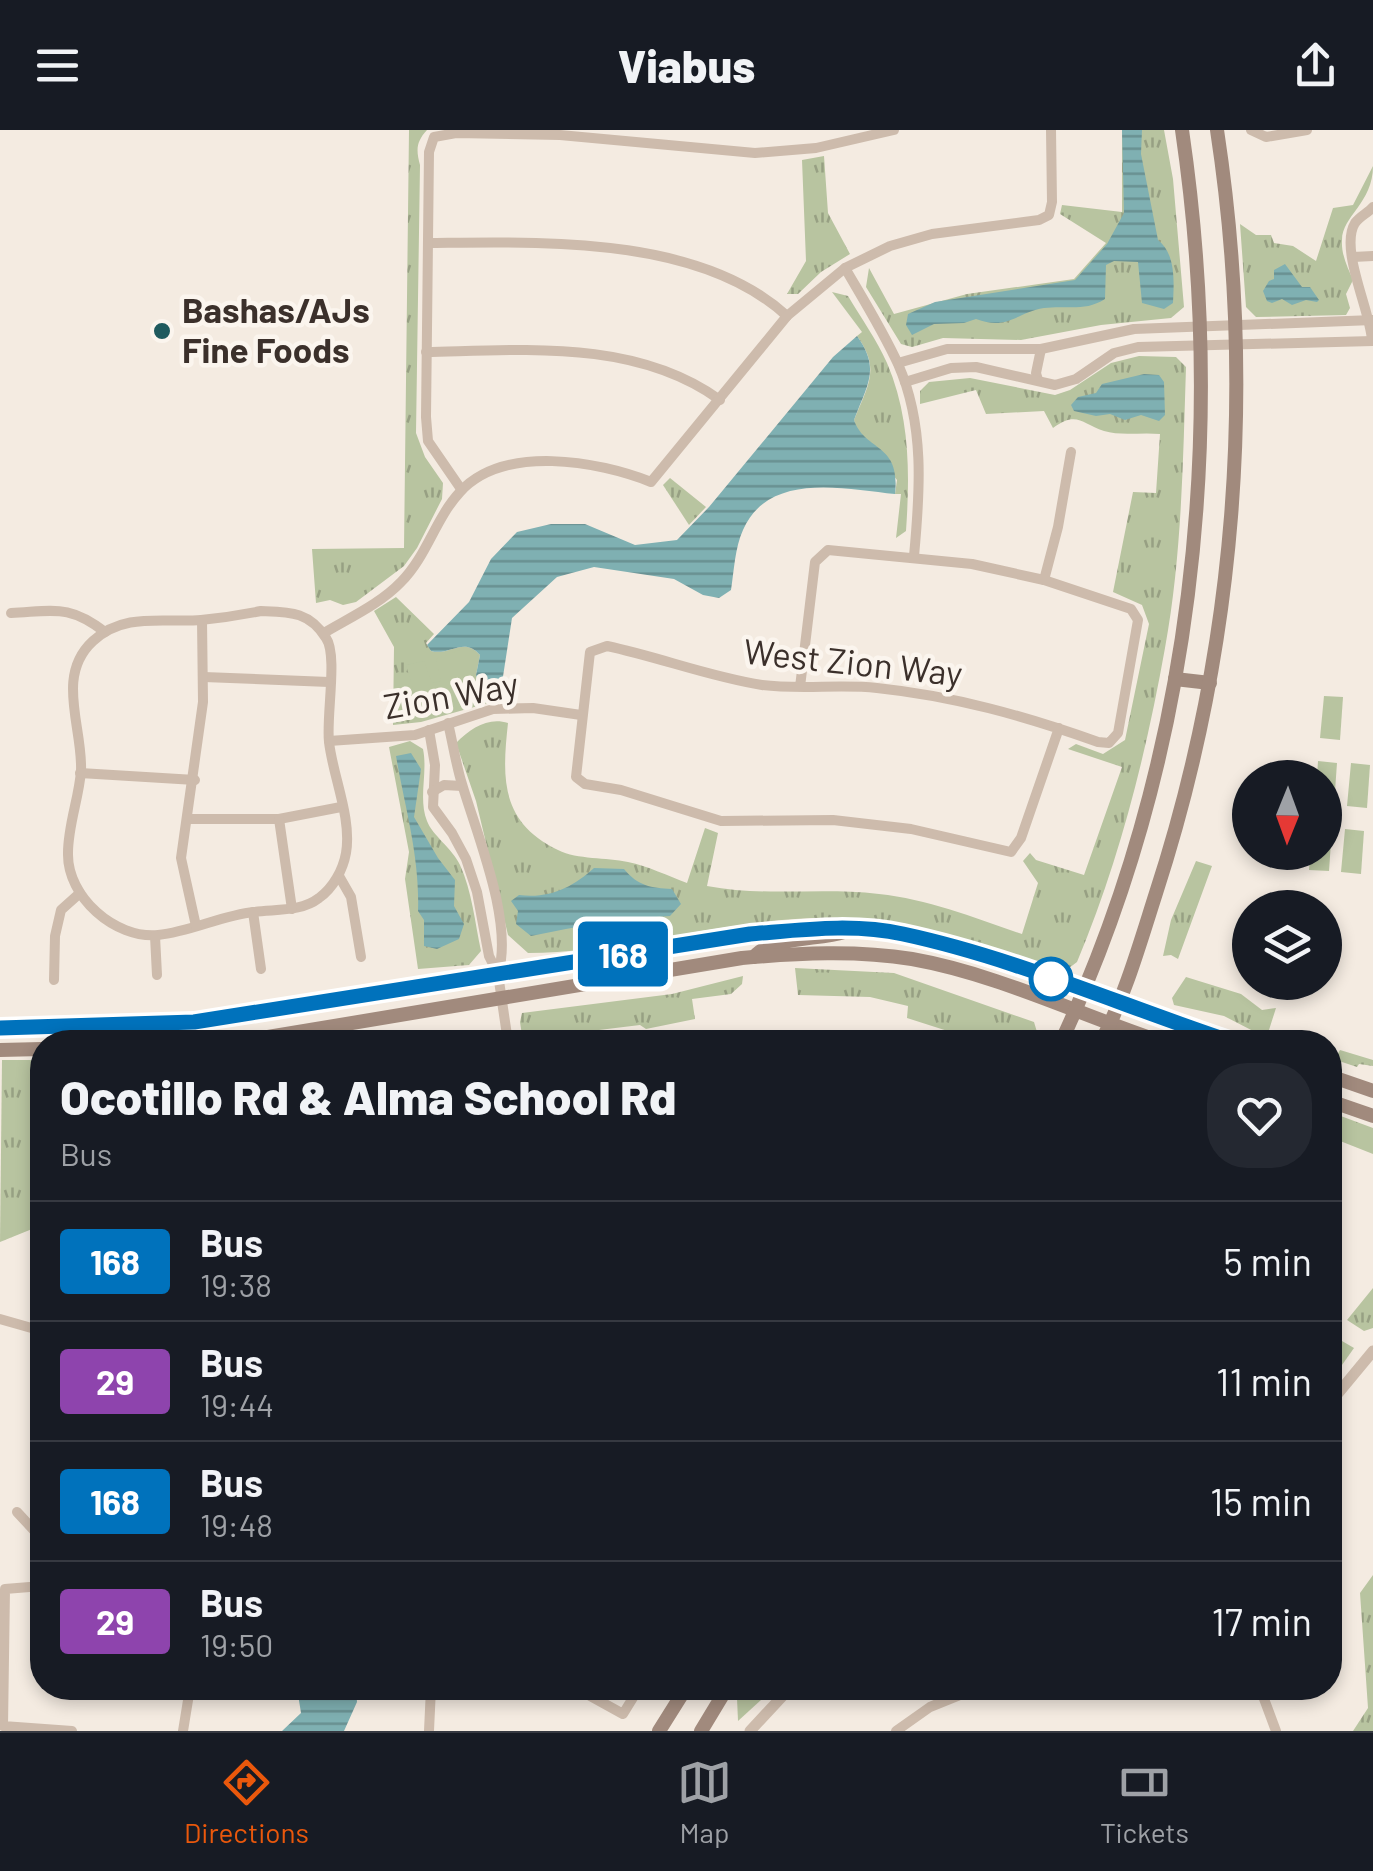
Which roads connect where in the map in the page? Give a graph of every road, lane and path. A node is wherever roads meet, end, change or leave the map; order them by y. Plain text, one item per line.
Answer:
1 (894, 130) edge
2 (1051, 130) edge
3 (1182, 130) edge
4 (1217, 130) edge
5 (1307, 130) edge
6 (1252, 131) edge
7 (1372, 211) edge
8 (428, 243) junction
9 (1373, 256) edge
10 (1354, 258) junction
11 (845, 268) junction
12 (787, 316) junction
13 (1372, 319) edge
14 (1236, 325) junction
15 (1202, 326) junction
16 (1373, 341) edge
17 (1202, 346) junction
18 (1237, 346) junction
19 (1041, 350) junction
20 (426, 352) junction
21 (898, 363) junction
22 (1038, 380) junction
23 (905, 382) junction
24 (720, 400) junction
25 (1072, 452) dead end
26 (461, 489) junction
27 (914, 556) junction
28 (1044, 580) junction
29 (10, 612) dead end
30 (202, 620) junction
31 (105, 632) junction
32 (324, 633) junction
33 (204, 677) junction
34 (1175, 679) junction
35 (329, 682) junction
36 (1210, 683) junction
37 (800, 687) junction
38 (582, 715) junction
39 (448, 724) junction
40 (1059, 728) junction
41 (429, 730) junction
42 (329, 741) junction
43 (80, 773) junction
44 (195, 780) junction
45 (462, 786) junction
46 (432, 792) junction
47 (341, 806) junction
48 (280, 818) junction
49 (187, 819) junction
50 (339, 876) junction
51 (80, 893) junction
52 (292, 909) junction
53 (253, 912) junction
54 (196, 926) junction
55 (854, 929) junction
56 (155, 936) junction
57 (754, 956) junction
58 (361, 957) dead end
59 (261, 969) dead end
60 (498, 974) junction
61 (157, 976) dead end
62 (54, 980) dead end
63 (1085, 990) junction
64 (502, 998) junction
65 (1118, 1003) junction
66 (1075, 1012) junction
67 (1110, 1025) junction
68 (0, 1028) edge
69 (305, 1030) edge
70 (506, 1030) edge
71 (1067, 1030) edge
72 (1107, 1030) edge
73 (1125, 1030) edge
74 (1197, 1030) edge
75 (30, 1049) edge
76 (0, 1050) edge
77 (1342, 1080) edge
78 (1373, 1091) edge
79 (1342, 1105) edge
80 (1373, 1116) edge
81 (0, 1319) edge
82 (30, 1328) edge
83 (1373, 1351) edge
84 (1342, 1388) edge
85 (16, 1512) dead end
86 (30, 1527) edge
87 (30, 1587) edge
88 (188, 1700) edge
89 (430, 1700) edge
90 (598, 1700) edge
91 (632, 1700) edge
92 (678, 1700) edge
93 (720, 1700) edge
94 (779, 1700) edge
95 (947, 1700) edge
96 (1264, 1700) edge
97 (72, 1731) edge
98 (183, 1731) edge
99 (429, 1731) edge
100 (659, 1731) edge
101 (701, 1731) edge
102 (750, 1731) edge
103 (896, 1731) edge
104 (1276, 1731) edge

1 - 8 street
2 - 11 street
3 - 15 main road
4 - 14 main road
5 - 6 street
7 - 10 street
8 - 12 street
8 - 20 street
9 - 10 street
10 - 13 street
11 - 12 street
11 - 21 street
12 - 24 street
13 - 14 street
13 - 16 street
14 - 15 street
14 - 18 main road
15 - 17 main road
15 - 19 street
16 - 18 street
17 - 18 street
17 - 22 street
17 - 34 main road
18 - 36 main road
19 - 21 street
19 - 22 street
20 - 24 street
20 - 26 street
21 - 23 street
22 - 23 street
23 - 27 street
24 - 26 street
25 - 28 street
26 - 32 street
27 - 28 street
27 - 37 street
28 - 40 street, West Zion Way
29 - 31 street
30 - 31 street
30 - 32 street
30 - 33 street
31 - 43 street
32 - 35 street
33 - 35 street
33 - 44 street
34 - 36 main road
34 - 63 main road
35 - 42 street
36 - 65 main road
37 - 38 street, West Zion Way
37 - 40 street, West Zion Way
38 - 39 street, Zion Way
38 - 40 street
39 - 41 street, Zion Way
39 - 45 street
41 - 42 street, Zion Way
41 - 46 street
42 - 47 street
43 - 44 street
43 - 51 street
44 - 49 street
45 - 46 street
45 - 60 street
46 - 60 street
47 - 48 street
47 - 50 street
48 - 49 street
48 - 52 street
49 - 54 street
50 - 52 street
50 - 58 street
51 - 56 street
51 - 62 street
52 - 53 street
53 - 54 street
53 - 59 street
54 - 56 street
55 - 57 main road
55 - 60 main road
55 - 63 main road
56 - 61 street
57 - 64 main road
57 - 66 main road
60 - 64 street
60 - 68 main road
63 - 65 main road
63 - 66 main road
64 - 69 main road
64 - 70 street
65 - 67 main road
65 - 74 main road
66 - 67 main road
66 - 71 main road
67 - 72 main road
67 - 73 main road
75 - 76 main road
77 - 78 main road
79 - 80 main road
81 - 82 street
83 - 84 street
85 - 86 street
87 - 97 street
88 - 98 street
89 - 99 street
90 - 91 street
92 - 100 main road
93 - 101 main road
94 - 102 street
95 - 103 street
96 - 104 street

